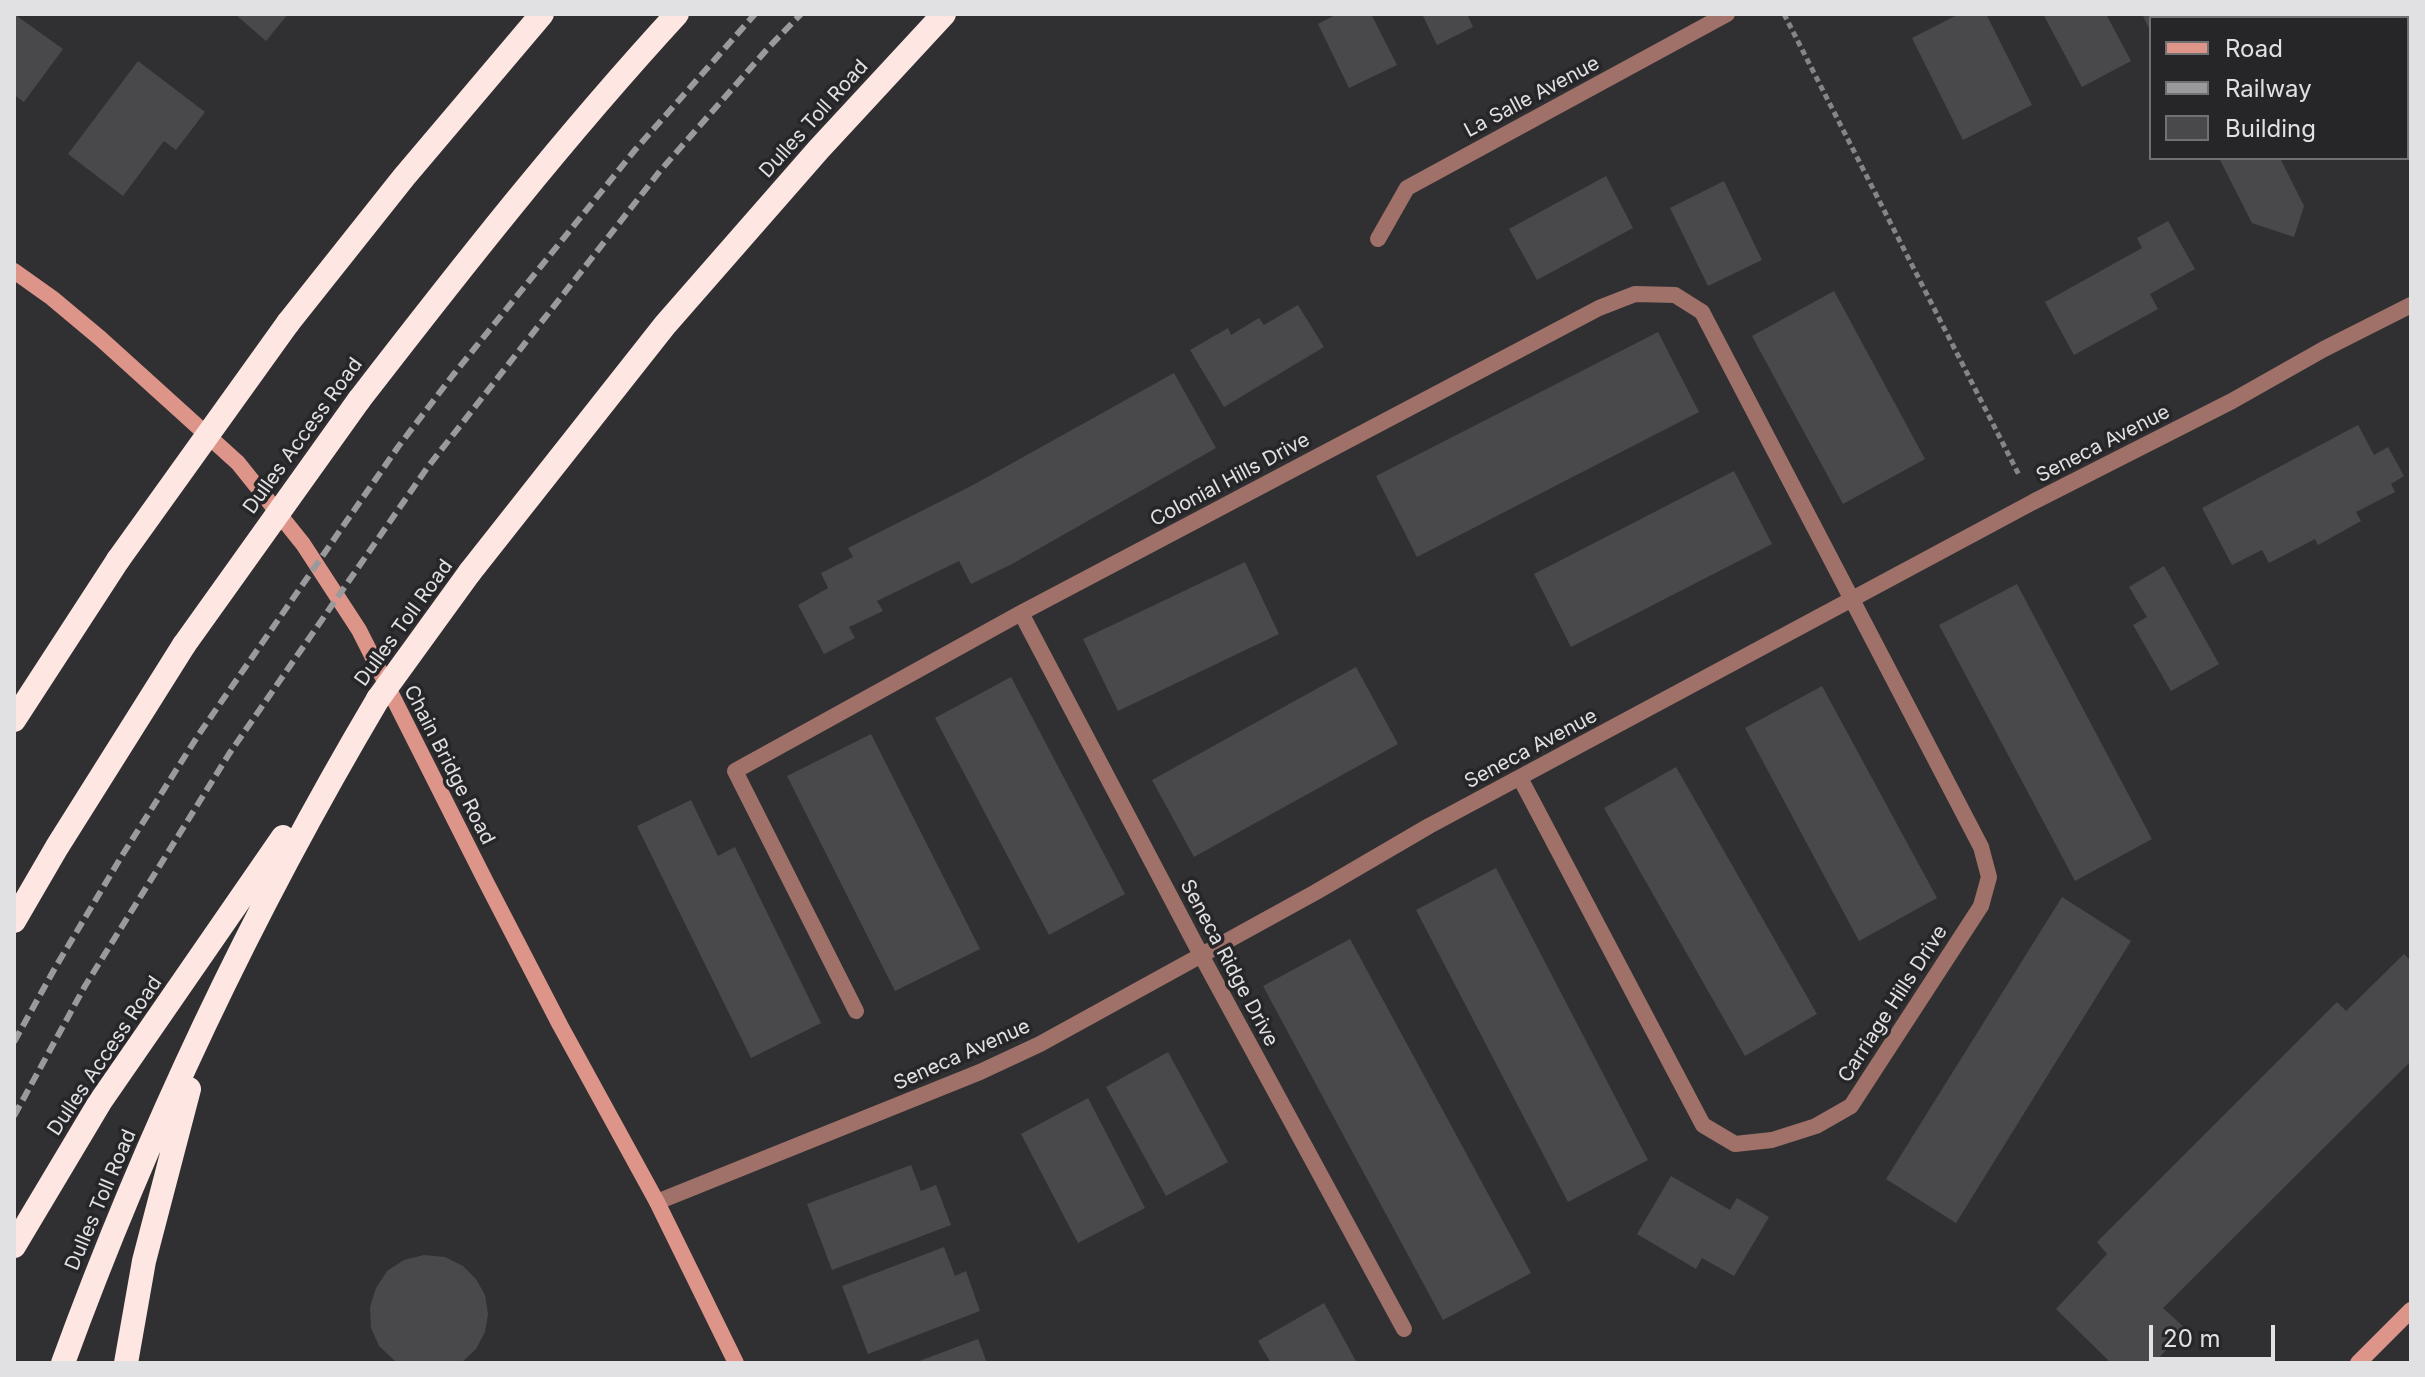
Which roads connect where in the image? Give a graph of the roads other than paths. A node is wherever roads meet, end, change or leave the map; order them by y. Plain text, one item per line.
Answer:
1 (542, 14) edge
2 (677, 14) edge
3 (944, 14) edge
4 (1727, 14) edge
5 (1378, 239) dead end
6 (14, 271) edge
7 (2411, 305) edge
8 (1851, 600) junction
9 (1021, 613) junction
10 (378, 699) joint
11 (14, 720) edge
12 (1520, 778) junction
13 (294, 833) junction
14 (14, 921) edge
15 (1201, 955) junction
16 (221, 987) junction
17 (856, 1011) dead end
18 (657, 1202) junction
19 (14, 1246) edge
20 (2411, 1310) edge
21 (1404, 1329) dead end
22 (63, 1363) edge
23 (126, 1363) edge
24 (736, 1363) edge
25 (2358, 1363) edge

1 - 11 highway, bridge
2 - 14 highway, Dulles Access Road, bridge
3 - 10 highway, Dulles Toll Road, bridge
4 - 5 street, La Salle Avenue
6 - 18 street, Chain Bridge Road
7 - 8 street, Seneca Avenue
8 - 9 street, Colonial Hills Drive
8 - 12 street, Seneca Avenue
8 - 12 street, Carriage Hills Drive
9 - 15 street, Seneca Ridge Drive
9 - 17 street, Colonial Hills Drive
10 - 13 highway, Dulles Access Road
12 - 15 street, Seneca Avenue
13 - 16 highway, Dulles Toll Road
13 - 19 highway, Dulles Access Road
15 - 18 street, Seneca Avenue
15 - 21 street, Seneca Ridge Drive
16 - 22 highway, Dulles Toll Road
16 - 23 highway
18 - 24 street, Chain Bridge Road
20 - 25 street

